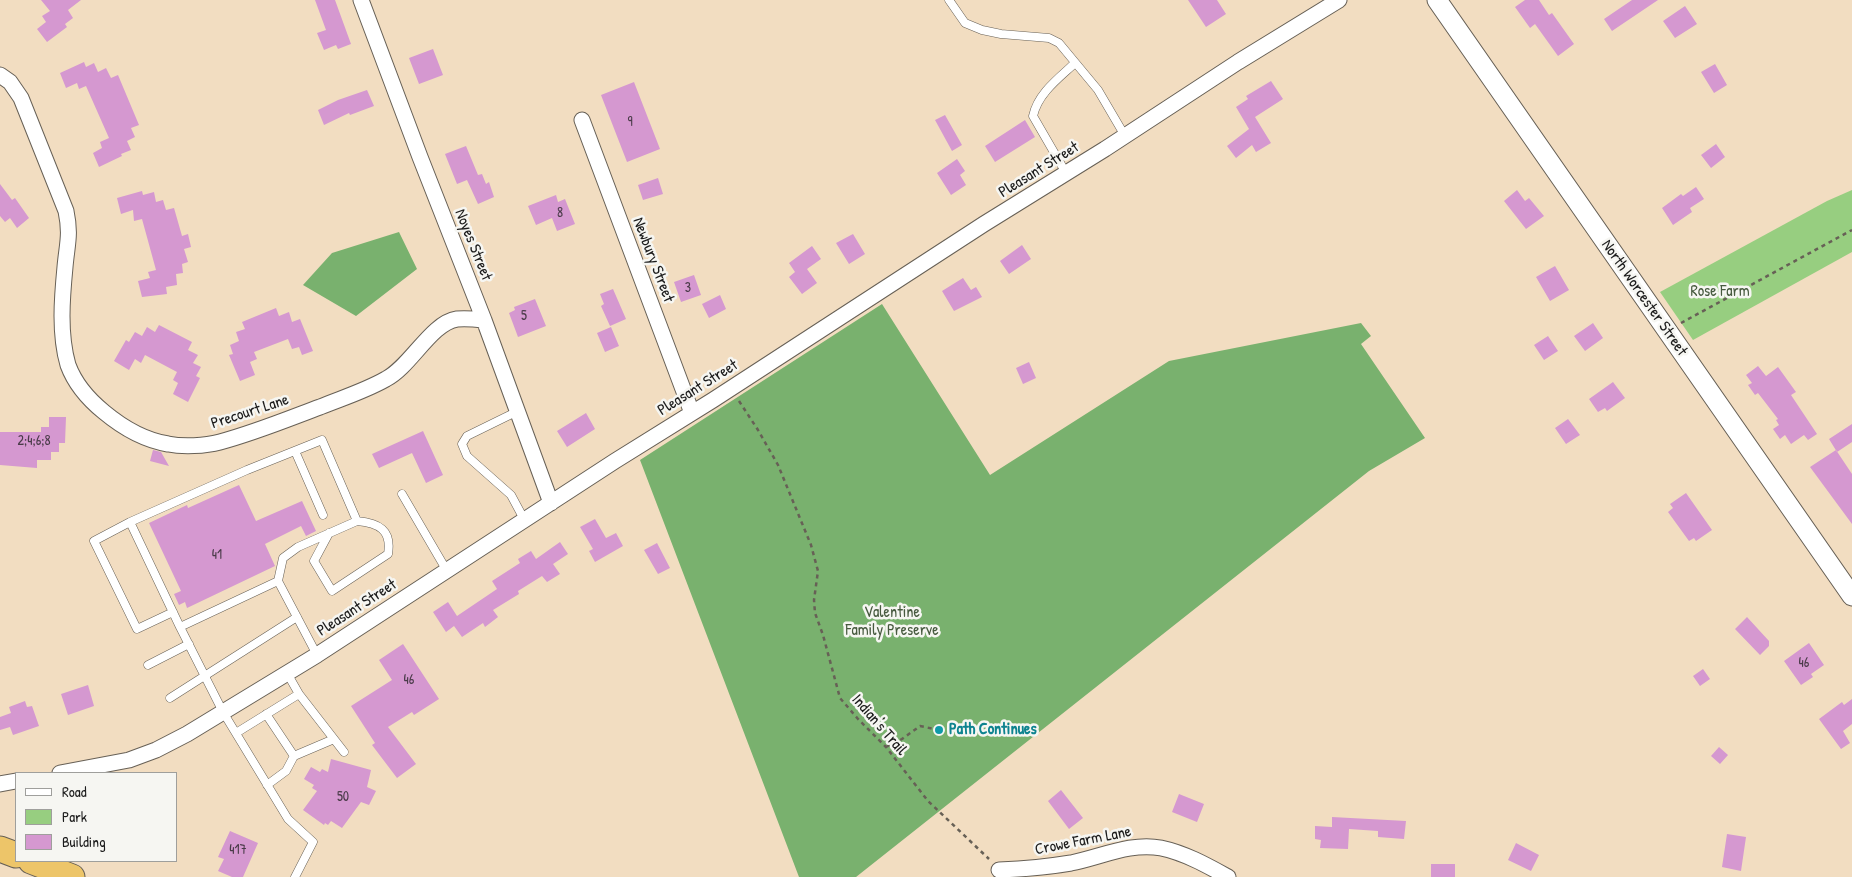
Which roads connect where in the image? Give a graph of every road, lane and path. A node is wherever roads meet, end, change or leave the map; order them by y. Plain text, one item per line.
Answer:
1 (361, 0) edge
2 (949, 0) edge
3 (1339, 0) edge
4 (1438, 0) edge
5 (1075, 62) junction
6 (0, 74) edge
7 (582, 120) dead end
8 (1126, 136) junction
9 (1066, 173) junction
10 (1852, 230) edge
11 (484, 320) junction
12 (1666, 330) junction
13 (736, 398) dead end
14 (518, 411) junction
15 (692, 413) junction
16 (295, 451) junction
17 (402, 494) dead end
18 (551, 503) junction
19 (323, 515) dead end
20 (525, 520) junction
21 (357, 521) junction
22 (130, 522) junction
23 (329, 533) junction
24 (447, 571) junction
25 (278, 581) junction
26 (1852, 596) edge
27 (173, 612) junction
28 (297, 617) junction
29 (180, 627) junction
30 (189, 644) junction
31 (317, 655) junction
32 (148, 665) dead end
33 (287, 673) junction
34 (205, 676) junction
35 (299, 694) junction
36 (170, 698) dead end
37 (223, 712) junction
38 (266, 714) junction
39 (939, 730) dead end
40 (236, 733) junction
41 (334, 739) junction
42 (886, 746) junction
43 (344, 752) dead end
44 (294, 756) junction
45 (65, 772) edge
46 (15, 781) edge
47 (0, 784) edge
48 (267, 785) junction
49 (0, 849) edge
50 (15, 855) edge
51 (33, 862) edge
52 (999, 870) joint
53 (62, 875) edge
54 (295, 877) edge
55 (1228, 877) edge

1 - 11 street, Noyes Street
2 - 5 lane
3 - 8 street, Pleasant Street
4 - 12 street, North Worcester Street
5 - 8 lane
5 - 9 lane
6 - 11 street, Precourt Lane
7 - 15 street, Newbury Street
8 - 9 street, Pleasant Street
9 - 15 street, Pleasant Street
10 - 12 path
11 - 14 street, Noyes Street
12 - 26 street, North Worcester Street
13 - 42 path, Indian's Trail
14 - 18 street, Noyes Street
14 - 20 lane
15 - 18 street, Pleasant Street
16 - 19 lane
16 - 21 lane
16 - 22 lane
17 - 24 lane
18 - 20 street, Pleasant Street
20 - 24 street, Pleasant Street
21 - 23 lane
21 - 23 lane
22 - 27 lane
22 - 27 lane
23 - 25 lane
24 - 31 street, Pleasant Street
25 - 28 lane
25 - 29 lane
27 - 29 lane
28 - 31 lane
28 - 34 lane
29 - 30 lane
30 - 32 lane
30 - 34 lane
31 - 33 street, Pleasant Street
33 - 35 lane
33 - 37 street, Pleasant Street
34 - 36 lane
34 - 37 lane
35 - 38 lane
35 - 41 lane
37 - 40 lane
37 - 45 street, Pleasant Street
38 - 40 lane
38 - 44 lane
39 - 42 path
40 - 48 lane
41 - 43 lane
41 - 44 lane
42 - 52 path, Indian's Trail
44 - 48 lane
46 - 47 street
48 - 54 lane
49 - 50 highway
51 - 53 highway
52 - 55 street, Crowe Farm Lane

